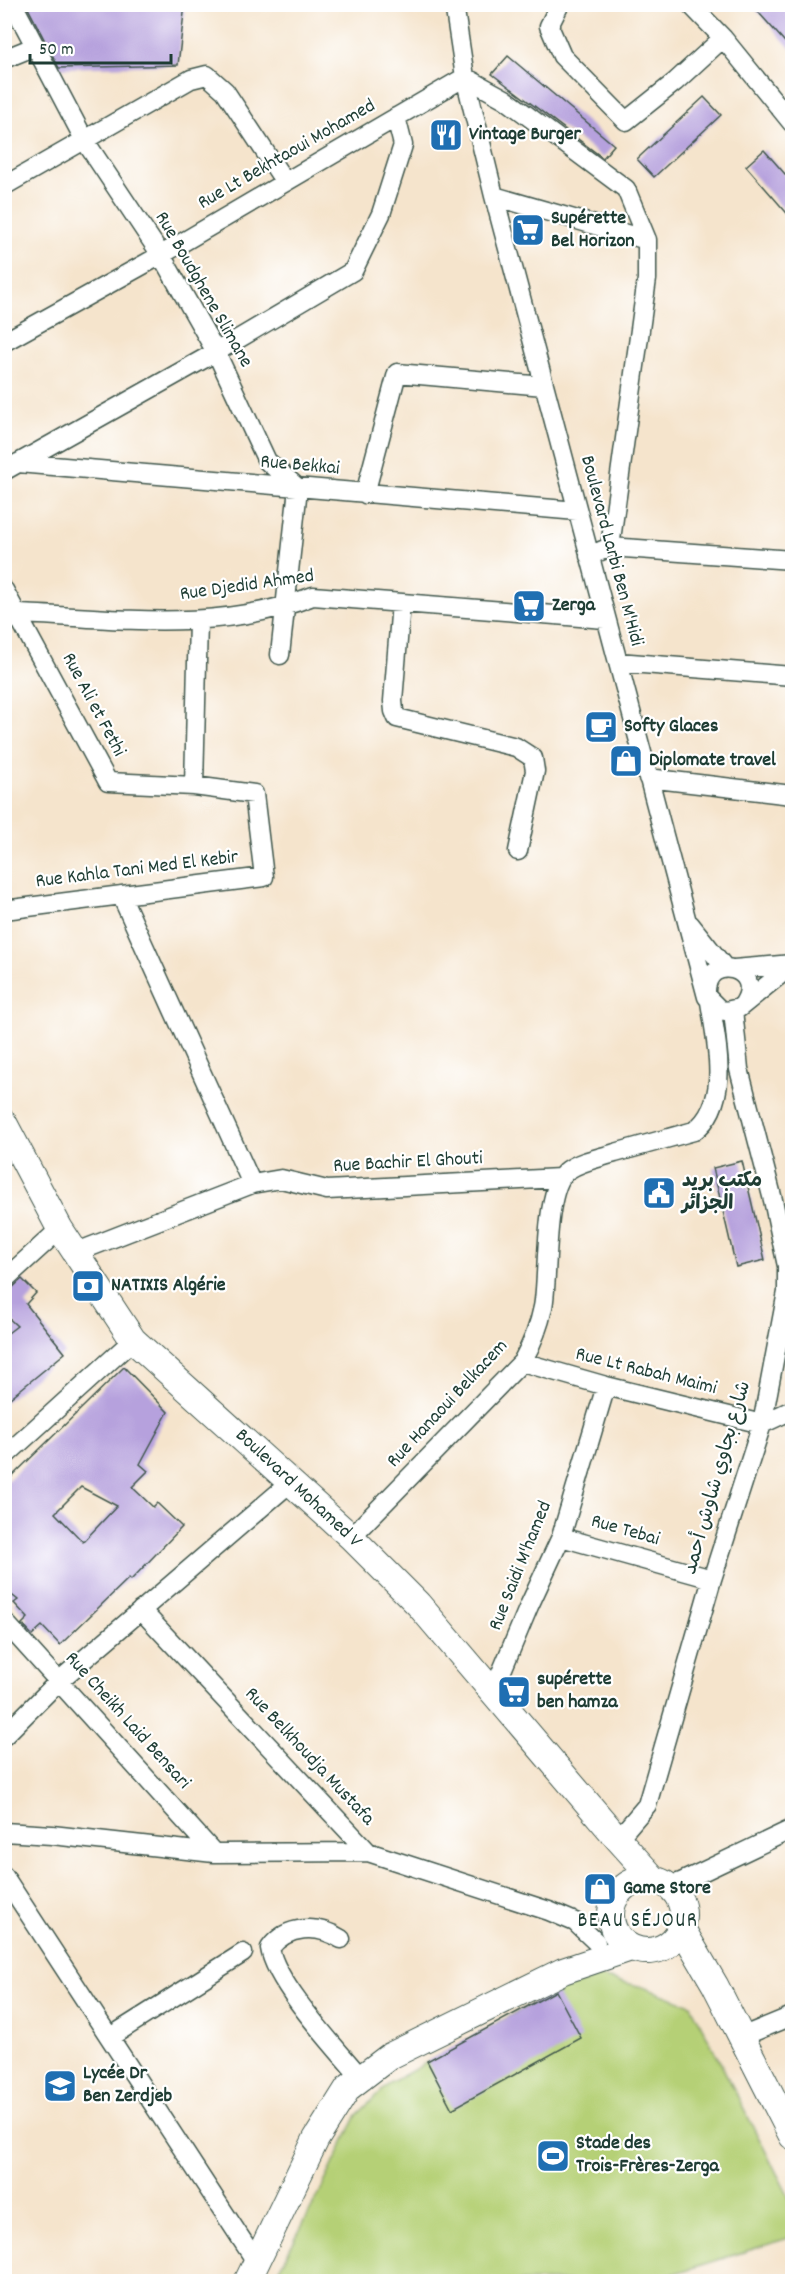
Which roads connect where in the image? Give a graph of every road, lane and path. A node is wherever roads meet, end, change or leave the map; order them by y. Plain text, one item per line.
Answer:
1 (13, 4) edge
2 (560, 4) edge
3 (690, 4) edge
4 (454, 7) edge
5 (723, 39) junction
6 (36, 46) junction
7 (4, 59) edge
8 (465, 77) junction
9 (396, 117) junction
10 (792, 123) edge
11 (85, 141) junction
12 (285, 182) junction
13 (4, 186) edge
14 (494, 196) junction
15 (647, 240) junction
16 (162, 255) junction
17 (4, 342) edge
18 (216, 352) junction
19 (544, 386) junction
20 (8, 467) edge
21 (298, 488) junction
22 (365, 494) junction
23 (577, 511) junction
24 (610, 547) junction
25 (589, 556) junction
26 (792, 560) edge
27 (4, 590) edge
28 (401, 603) junction
29 (285, 608) junction
30 (12, 618) edge
31 (605, 619) junction
32 (198, 621) junction
33 (280, 655) dead end
34 (618, 662) junction
35 (792, 676) edge
36 (648, 778) junction
37 (194, 786) junction
38 (254, 794) joint
39 (792, 795) edge
40 (518, 851) dead end
41 (122, 895) junction
42 (4, 910) edge
43 (685, 918) junction
44 (792, 965) edge
45 (729, 968) junction
46 (708, 997) junction
47 (738, 1007) junction
48 (4, 1123) edge
49 (560, 1178) junction
50 (252, 1184) junction
51 (60, 1229) junction
52 (77, 1252) junction
53 (4, 1280) edge
54 (790, 1291) edge
55 (133, 1340) junction
56 (522, 1362) junction
57 (606, 1386) junction
58 (792, 1410) edge
59 (762, 1424) junction
60 (4, 1457) edge
61 (291, 1482) junction
62 (351, 1537) junction
63 (561, 1537) junction
64 (712, 1579) junction
65 (141, 1610) junction
66 (4, 1621) edge
67 (60, 1680) junction
68 (493, 1692) junction
69 (4, 1736) edge
70 (792, 1829) edge
71 (4, 1832) edge
72 (618, 1839) junction
73 (368, 1852) junction
74 (214, 1853) junction
75 (4, 1876) edge
76 (626, 1885) junction
77 (670, 1886) junction
78 (604, 1935) junction
79 (674, 1936) junction
80 (341, 1938) dead end
81 (631, 1948) junction
82 (243, 1953) dead end
83 (563, 1971) junction
84 (792, 2016) edge
85 (110, 2037) junction
86 (741, 2037) junction
87 (361, 2078) junction
88 (792, 2136) edge
89 (252, 2272) edge

1 - 6 street, Rue Boudghene Slimane
2 - 5 street
3 - 5 street
4 - 8 street, Boulevard Larbi Ben M'Hidi
5 - 10 street
6 - 7 street
6 - 11 street, Rue Boudghene Slimane
8 - 9 street, Rue Lt Bekhtaoui Mohamed
8 - 14 street, Boulevard Larbi Ben M'Hidi
8 - 15 street
9 - 12 street, Rue Lt Bekhtaoui Mohamed
9 - 18 street
11 - 12 street
11 - 13 street
11 - 16 street, Rue Boudghene Slimane
12 - 16 street, Rue Lt Bekhtaoui Mohamed
14 - 15 street
14 - 19 street, Boulevard Larbi Ben M'Hidi
15 - 24 street
16 - 17 street, Rue Lt Bekhtaoui Mohamed
16 - 18 street, Rue Boudghene Slimane
18 - 20 street
18 - 21 street, Rue Boudghene Slimane
19 - 22 street
19 - 23 street, Boulevard Larbi Ben M'Hidi
20 - 21 street, Rue Bekkai
21 - 22 street, Rue Bekkai
21 - 29 street
22 - 23 street, Rue Bekkai
23 - 25 street, Boulevard Larbi Ben M'Hidi
24 - 25 street
24 - 26 street
25 - 31 street, Boulevard Larbi Ben M'Hidi
27 - 30 street
28 - 29 street, Rue Djedid Ahmed
28 - 31 street, Rue Djedid Ahmed
28 - 40 street
29 - 32 street, Rue Djedid Ahmed
29 - 33 street
30 - 32 street, Rue Djedid Ahmed
30 - 37 street, Rue Ali et Fethi
31 - 34 street, Boulevard Larbi Ben M'Hidi
32 - 37 street
34 - 35 street
34 - 36 street, Boulevard Larbi Ben M'Hidi
36 - 39 street
36 - 43 street, Boulevard Larbi Ben M'Hidi
37 - 38 street, Rue Ali et Fethi
38 - 41 street, Rue Kahla Tani Med El Kebir
41 - 42 street, Rue Kahla Tani Med El Kebir
41 - 50 street
43 - 45 street
43 - 46 street, Boulevard Larbi Ben M'Hidi
44 - 45 street
44 - 47 street
45 - 46 street
45 - 47 street
46 - 47 street
46 - 49 street, Boulevard Larbi Ben M'Hidi
47 - 54 street, شارع بجاوي شاوش أحمد
48 - 51 main road, Boulevard Mohamed V
49 - 50 street, Rue Bachir El Ghouti
49 - 56 street, Rue Hanaoui Belkacem
50 - 52 street, Rue Bachir El Ghouti
51 - 52 main road, Boulevard Mohamed V
51 - 53 street
52 - 55 main road, Boulevard Mohamed V
54 - 59 street, شارع بجاوي شاوش أحمد
55 - 60 street
55 - 61 main road, Boulevard Mohamed V
56 - 57 street, Rue Lt Rabah Maimi
56 - 62 street, Rue Hanaoui Belkacem
57 - 59 street, Rue Lt Rabah Maimi
57 - 63 street, Rue Saidi M'hamed
58 - 59 street
59 - 64 street, شارع بجاوي شاوش أحمد
61 - 62 main road, Boulevard Mohamed V
61 - 65 street
62 - 68 main road, Boulevard Mohamed V
63 - 64 street, Rue Tebai
63 - 68 street, Rue Saidi M'hamed
64 - 72 street, شارع بجاوي شاوش أحمد
65 - 67 street
65 - 73 street, Rue Belkhoudja Mustafa
66 - 67 street, Rue Cheikh Laid Bensari
67 - 69 street
67 - 74 street, Rue Cheikh Laid Bensari
68 - 72 main road, Boulevard Mohamed V
70 - 77 street
71 - 74 street, Rue Belkhoudja Mustafa
72 - 76 main road
72 - 77 main road, Boulevard Mohamed V
73 - 74 street, Rue Belkhoudja Mustafa
73 - 78 street
75 - 85 street
76 - 77 main road
76 - 78 main road
77 - 79 main road
78 - 81 main road
78 - 83 main road
79 - 81 main road
79 - 86 main road
80 - 87 street
81 - 83 main road
82 - 85 street
83 - 87 main road
84 - 86 street
85 - 89 street
86 - 88 main road
87 - 89 main road

